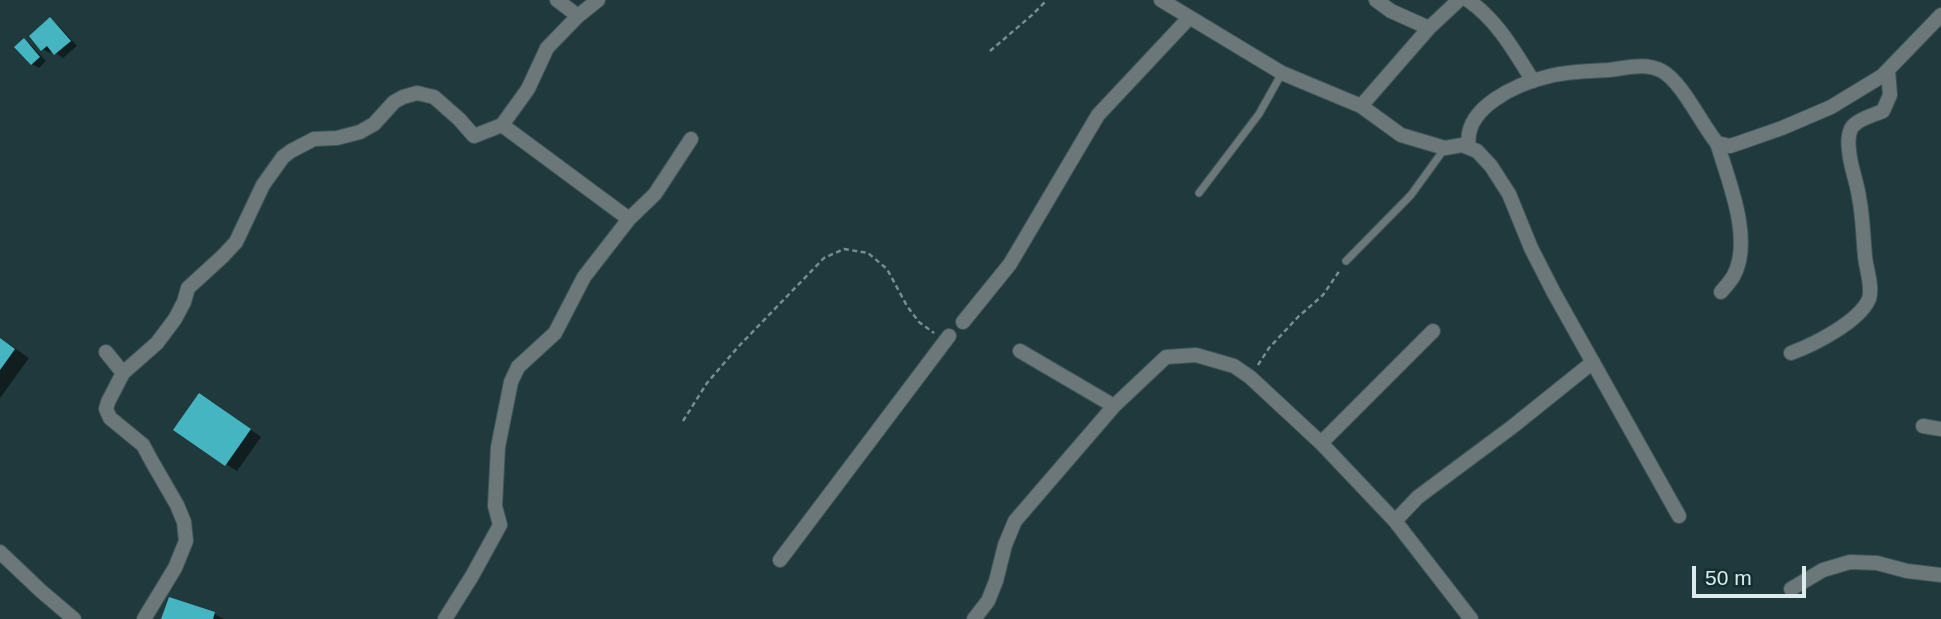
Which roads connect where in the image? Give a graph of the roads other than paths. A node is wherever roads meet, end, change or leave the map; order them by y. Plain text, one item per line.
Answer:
1 (557, 0) edge
2 (598, 0) edge
3 (1161, 0) edge
4 (1376, 0) edge
5 (1458, 0) edge
6 (1468, 0) edge
7 (1941, 15) edge
8 (578, 16) junction
9 (1189, 18) junction
10 (1429, 28) junction
11 (1888, 69) junction
12 (1282, 73) junction
13 (1533, 81) junction
14 (1361, 106) junction
15 (502, 125) junction
16 (691, 139) dead end
17 (1717, 143) junction
18 (1469, 147) junction
19 (1445, 148) junction
20 (1199, 193) dead end
21 (629, 219) junction
22 (1346, 261) road end
23 (1721, 292) dead end
24 (963, 322) dead end
25 (1433, 331) dead end
26 (949, 336) road end
27 (1020, 351) dead end
28 (106, 352) dead end
29 (1791, 353) dead end
30 (1593, 362) junction
31 (123, 373) junction
32 (1114, 406) junction
33 (1923, 426) dead end
34 (1941, 429) edge
35 (1321, 443) junction
36 (1679, 516) dead end
37 (1395, 521) junction
38 (0, 552) edge
39 (780, 560) dead end
40 (1941, 575) edge
41 (1791, 589) dead end
42 (74, 619) edge
43 (144, 619) edge
44 (445, 619) edge
45 (974, 619) edge
46 (1471, 619) edge

1 - 8 street
2 - 8 street
3 - 9 street
4 - 10 street
5 - 10 street
6 - 13 street
7 - 11 street
8 - 15 street
9 - 12 street
9 - 24 street
10 - 14 street
11 - 17 street
11 - 29 street
12 - 14 street
12 - 20 lane
13 - 17 street
13 - 18 street
14 - 19 street
15 - 21 street
15 - 31 street
16 - 21 street
17 - 23 street
18 - 19 street
18 - 30 street
19 - 22 lane
21 - 44 street
25 - 35 street
26 - 39 street
27 - 32 street
28 - 31 street
30 - 36 street
30 - 37 street
31 - 43 street
32 - 35 street
32 - 45 street
33 - 34 street
35 - 37 street
37 - 46 street
38 - 42 street
40 - 41 street

